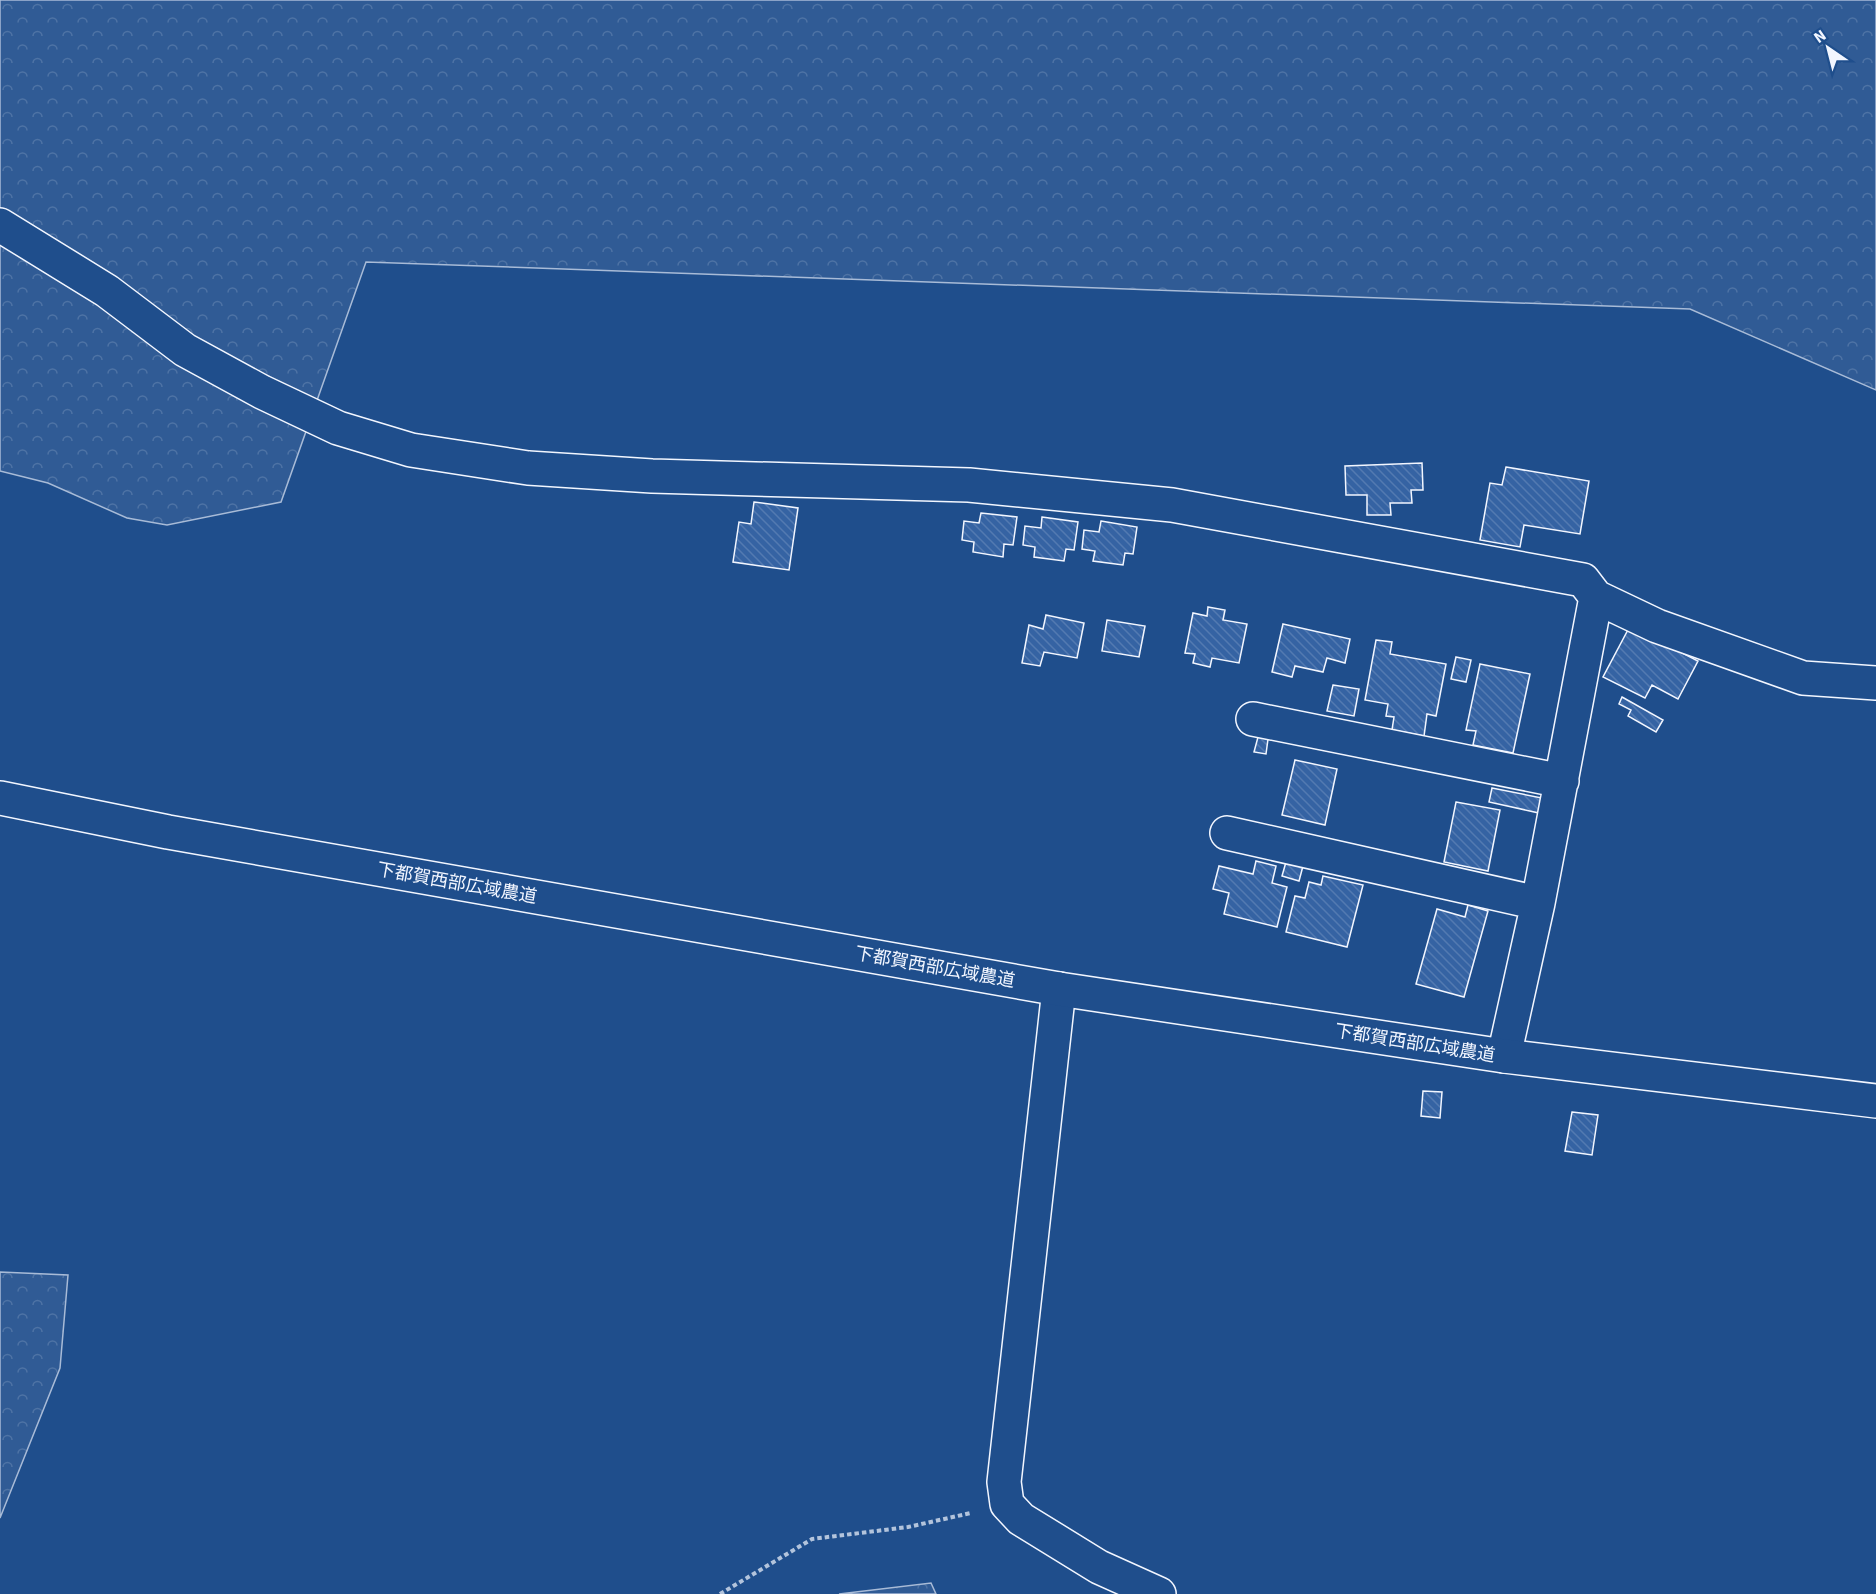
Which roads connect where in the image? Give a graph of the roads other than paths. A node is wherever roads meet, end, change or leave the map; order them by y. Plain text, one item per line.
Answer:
1 (0, 225) edge
2 (1596, 597) junction
3 (1876, 683) edge
4 (1253, 719) dead end
5 (1562, 781) junction
6 (0, 798) edge
7 (1227, 833) dead end
8 (1538, 903) junction
9 (1059, 989) junction
10 (1504, 1056) junction
11 (1876, 1101) edge
12 (1159, 1594) edge

1 - 2 street
2 - 3 street
2 - 5 street
4 - 5 street
5 - 8 street
6 - 9 street, 下都賀西部広域農道
7 - 8 street
8 - 10 street
9 - 10 street, 下都賀西部広域農道
9 - 12 street
10 - 11 street, 下都賀西部広域農道

